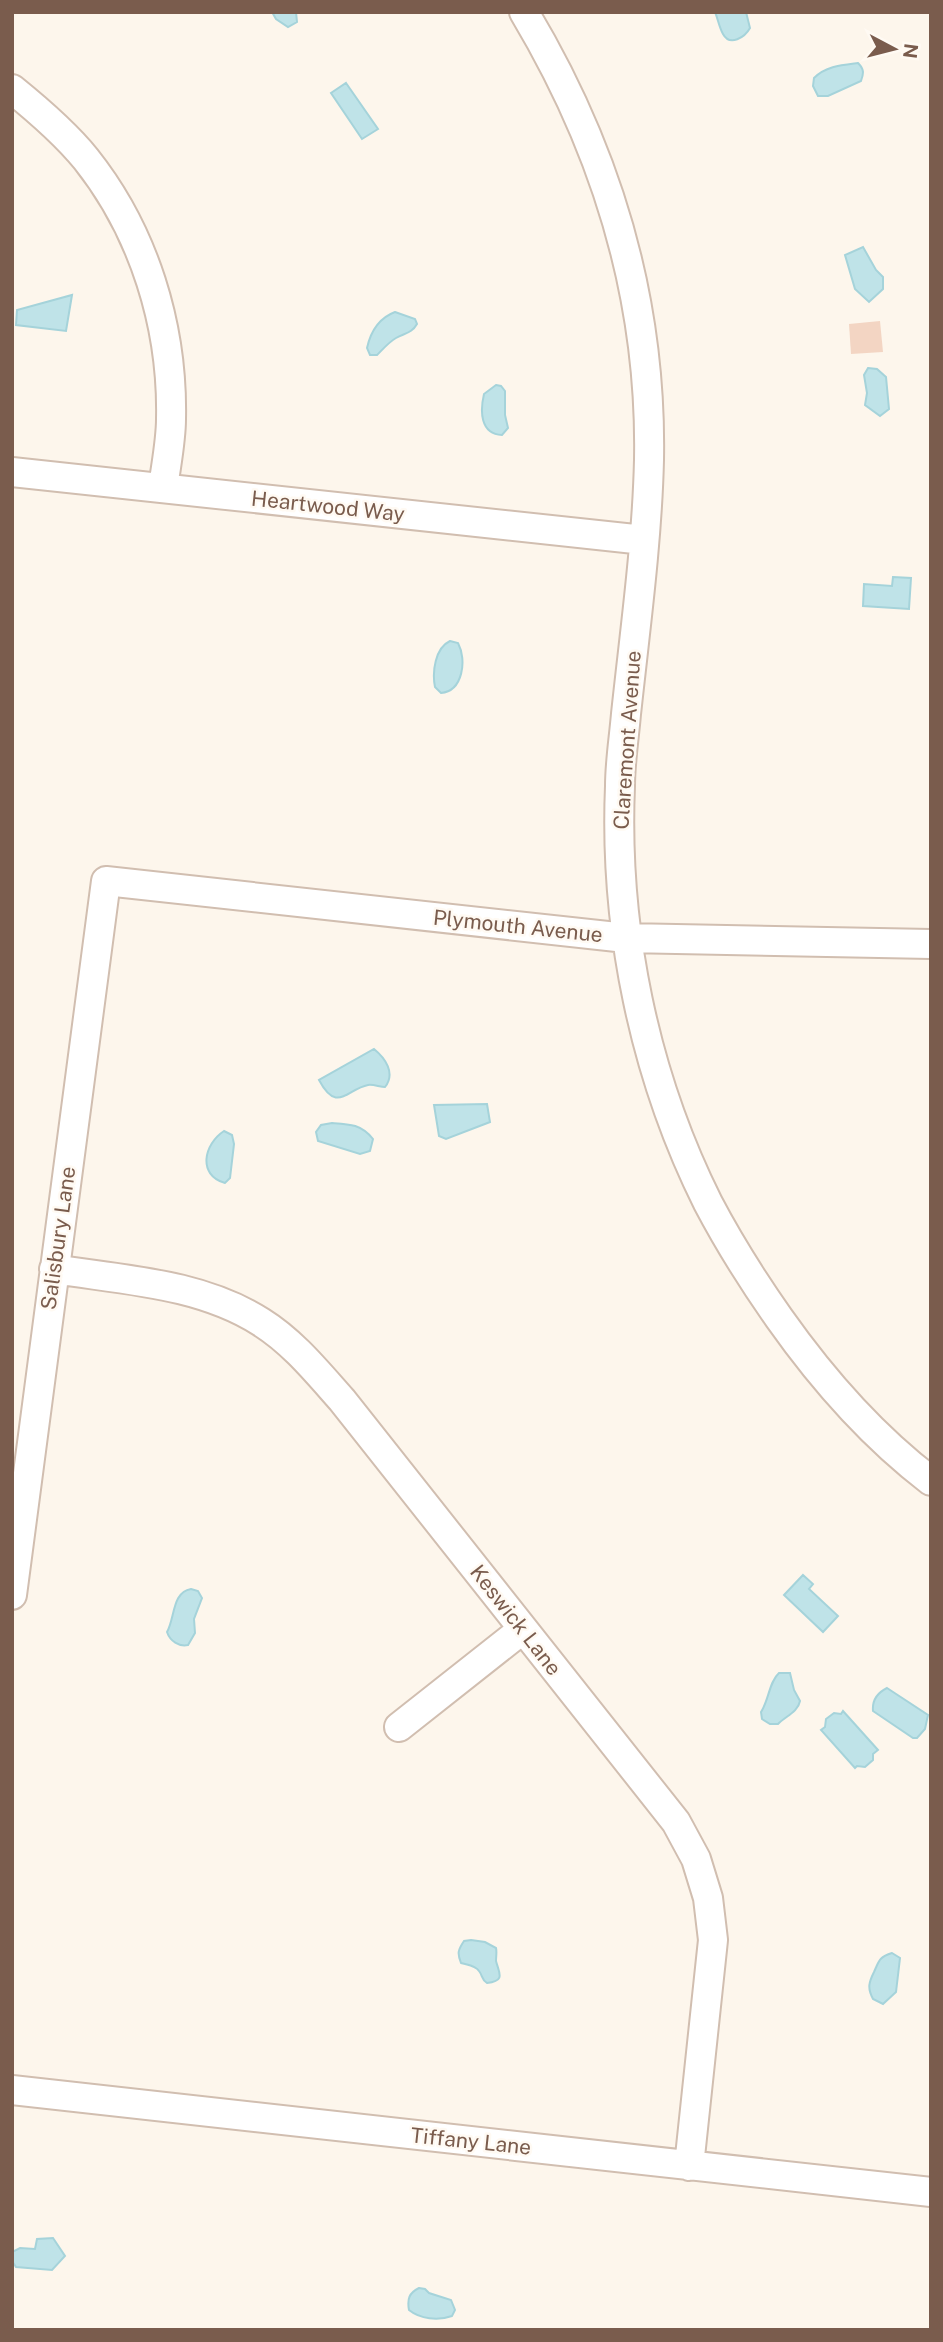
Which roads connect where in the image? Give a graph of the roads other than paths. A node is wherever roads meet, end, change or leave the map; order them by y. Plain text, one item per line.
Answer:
1 (524, 12) edge
2 (12, 89) edge
3 (12, 472) edge
4 (163, 488) junction
5 (644, 540) junction
6 (106, 881) joint
7 (626, 938) junction
8 (931, 944) edge
9 (54, 1269) junction
10 (931, 1481) edge
11 (12, 1595) edge
12 (523, 1629) junction
13 (399, 1727) dead end
14 (12, 2090) edge
15 (689, 2165) junction
16 (931, 2192) edge

1 - 5 street, Claremont Avenue
2 - 4 street
3 - 4 street, Heartwood Way
4 - 5 street, Heartwood Way
5 - 7 street, Claremont Avenue
6 - 7 street, Plymouth Avenue
6 - 9 street, Salisbury Lane
7 - 8 street, Plymouth Avenue
7 - 10 street, Claremont Avenue
9 - 11 street, Salisbury Lane
9 - 12 street, Keswick Lane
12 - 13 street
12 - 15 street, Keswick Lane
14 - 15 street, Tiffany Lane
15 - 16 street, Tiffany Lane

